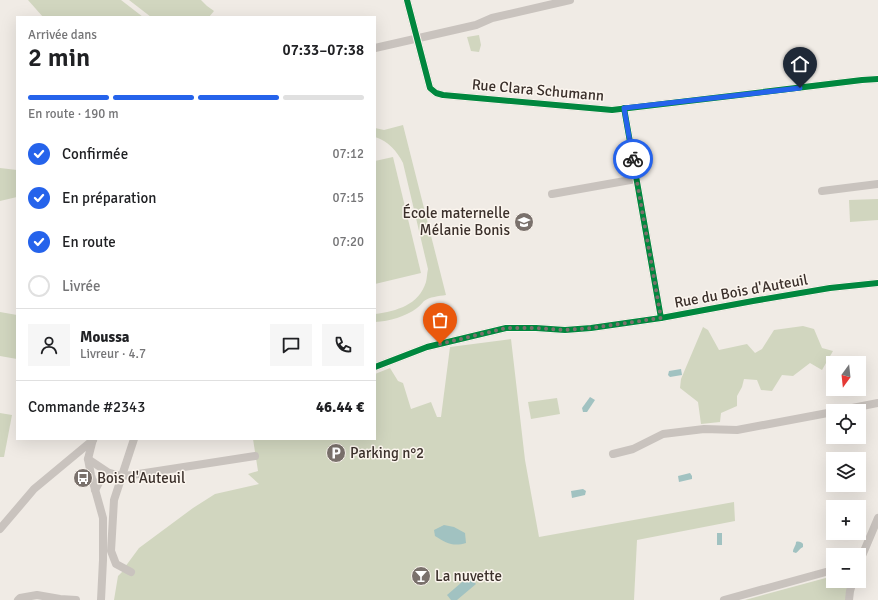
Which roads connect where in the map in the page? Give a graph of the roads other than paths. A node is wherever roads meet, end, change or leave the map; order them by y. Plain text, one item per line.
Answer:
1 (407, 0) edge
2 (570, 0) edge
3 (417, 39) junction
4 (376, 48) edge
5 (878, 79) edge
6 (624, 108) junction
7 (636, 179) junction
8 (878, 184) edge
9 (822, 191) dead end
10 (552, 194) dead end
11 (878, 283) edge
12 (661, 318) junction
13 (376, 367) edge
14 (878, 403) edge
15 (866, 405) edge
16 (826, 413) edge
17 (93, 440) edge
18 (134, 440) edge
19 (613, 454) dead end
20 (255, 456) dead end
21 (88, 459) junction
22 (109, 473) junction
23 (122, 476) junction
24 (95, 490) junction
25 (878, 518) edge
26 (0, 528) edge
27 (865, 548) edge
28 (131, 572) dead end
29 (826, 572) edge
30 (851, 588) edge
31 (18, 600) edge
32 (76, 600) edge
33 (101, 600) edge
34 (724, 600) edge
35 (849, 600) edge

1 - 3 street, Rue Clara Schumann
2 - 3 street
3 - 4 street
3 - 6 street, Rue Clara Schumann
5 - 6 street, Rue Clara Schumann
6 - 7 street
7 - 10 street
7 - 12 street
8 - 9 street
11 - 12 street, Rue du Bois d'Auteuil
12 - 13 street, Rue du Bois d'Auteuil
14 - 15 street
16 - 19 street
17 - 21 street
17 - 26 street
18 - 23 street
20 - 23 street
21 - 22 street
21 - 24 street
22 - 23 street
22 - 24 street
23 - 28 street
24 - 33 street
25 - 27 street
29 - 34 street
30 - 35 street
31 - 32 street

